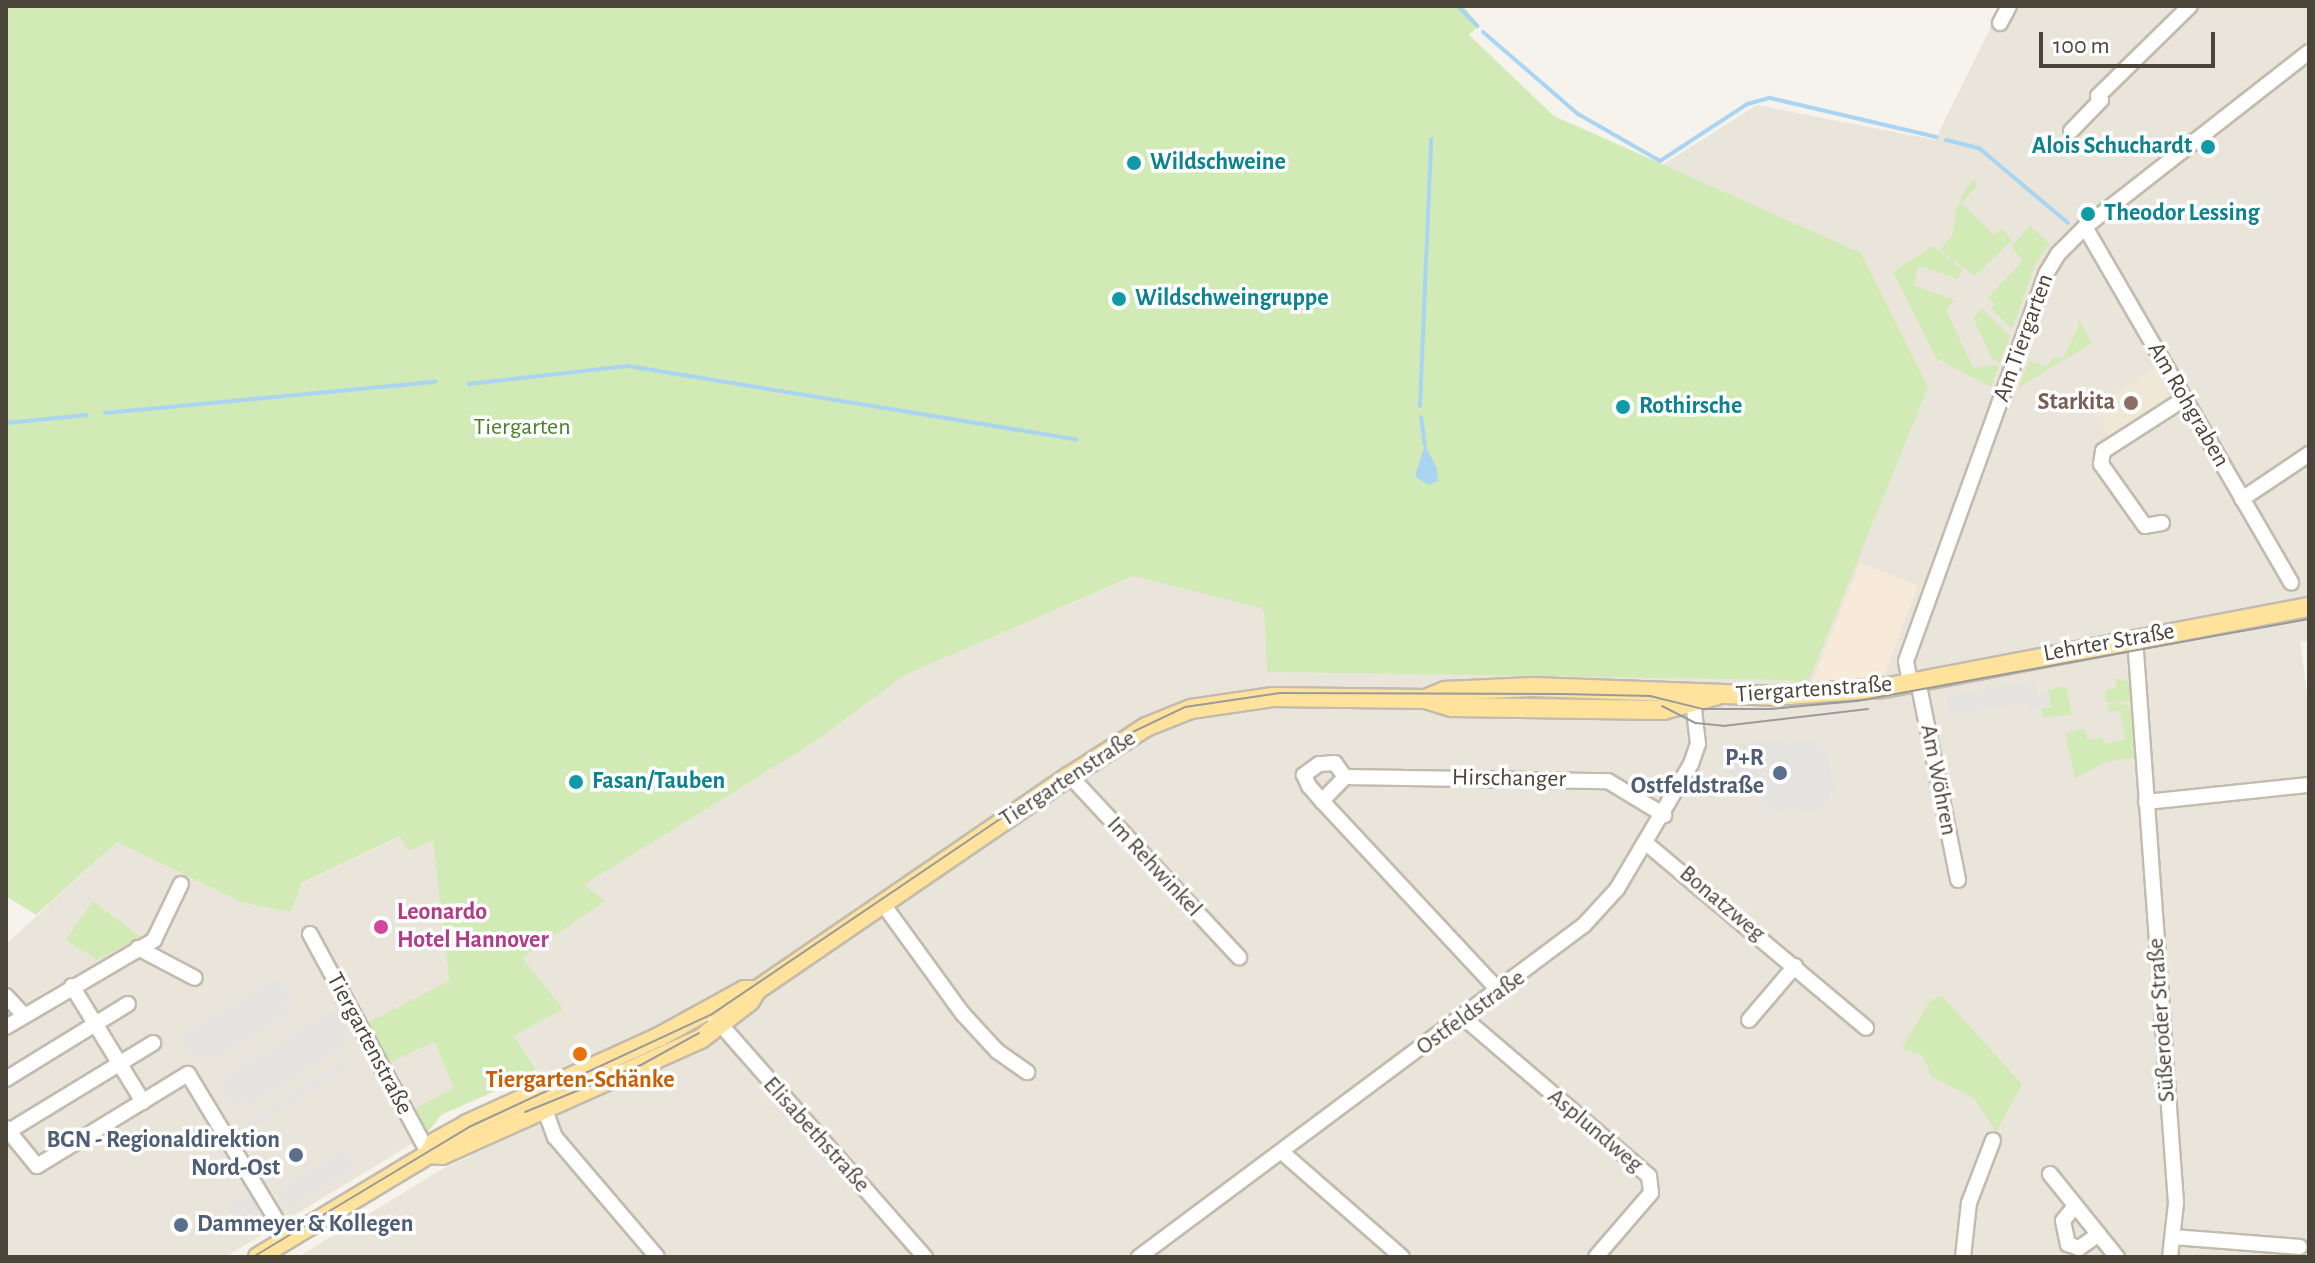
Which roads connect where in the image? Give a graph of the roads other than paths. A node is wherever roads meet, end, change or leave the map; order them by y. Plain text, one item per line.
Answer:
1 (2009, 6) edge
2 (2190, 6) edge
3 (2000, 23) dead end
4 (2309, 52) edge
5 (2071, 131) dead end
6 (2085, 227) junction
7 (2184, 399) junction
8 (2309, 454) edge
9 (2242, 499) junction
10 (2162, 523) dead end
11 (2291, 583) dead end
12 (2309, 607) edge
13 (2135, 638) junction
14 (1914, 682) junction
15 (1692, 699) junction
16 (1070, 776) junction
17 (1345, 777) junction
18 (2309, 785) edge
19 (1322, 801) junction
20 (2146, 802) junction
21 (1664, 815) junction
22 (1647, 844) junction
23 (1958, 880) dead end
24 (181, 884) dead end
25 (883, 904) junction
26 (310, 934) dead end
27 (138, 948) junction
28 (1239, 957) dead end
29 (1795, 966) junction
30 (195, 978) dead end
31 (72, 986) junction
32 (1499, 992) junction
33 (6, 996) edge
34 (128, 1004) dead end
35 (24, 1015) junction
36 (714, 1018) junction
37 (1464, 1018) junction
38 (1749, 1020) dead end
39 (95, 1023) junction
40 (6, 1027) edge
41 (1866, 1028) dead end
42 (153, 1043) dead end
43 (119, 1063) junction
44 (1027, 1072) dead end
45 (6, 1079) edge
46 (143, 1102) junction
47 (545, 1110) junction
48 (7, 1130) edge
49 (1993, 1140) dead end
50 (1283, 1153) junction
51 (429, 1154) junction
52 (2050, 1174) dead end
53 (2075, 1206) junction
54 (2099, 1234) junction
55 (2174, 1237) junction
56 (288, 1239) junction
57 (2300, 1247) dead end
58 (1149, 1254) edge
59 (258, 1257) edge
60 (657, 1257) edge
61 (925, 1257) edge
62 (1402, 1257) edge
63 (1596, 1257) edge
64 (1963, 1257) edge
65 (2117, 1257) edge
66 (2170, 1257) edge

1 - 3 street
2 - 5 street
4 - 6 street, Am Tiergarten
6 - 7 street, Am Rohgraben
6 - 14 street, Am Tiergarten
7 - 9 street, Am Rohgraben
7 - 10 street
8 - 9 street
9 - 11 street, Am Rohgraben
12 - 13 main road, Lehrter Straße
13 - 14 main road, Lehrter Straße
13 - 20 street, Süßeroder Straße
14 - 15 main road, Tiergartenstraße
14 - 23 street, Am Wöhren
15 - 16 main road, Tiergartenstraße
15 - 21 street, Ostfeldstraße
16 - 25 main road, Tiergartenstraße
16 - 28 street, Im Rehwinkel
17 - 19 street
17 - 19 street, Hirschanger
17 - 21 street, Hirschanger
18 - 20 street
19 - 32 street, Hirschanger
20 - 55 street, Süßeroder Straße
21 - 22 street, Ostfeldstraße
22 - 29 street, Bonatzweg
22 - 32 street, Ostfeldstraße
24 - 27 street
25 - 36 main road, Tiergartenstraße
25 - 44 street
26 - 51 street, Tiergartenstraße
27 - 30 street
27 - 31 street
29 - 38 street
29 - 41 street, Bonatzweg
31 - 35 street
31 - 39 street
32 - 37 street, Ostfeldstraße
33 - 35 street
34 - 39 street
35 - 40 street
36 - 47 main road, Tiergartenstraße
36 - 51 main road, Tiergartenstraße
36 - 61 street, Elisabethstraße
37 - 50 street, Ostfeldstraße
37 - 63 street, Asplundweg
39 - 43 street
39 - 45 street
42 - 43 street
43 - 46 street
43 - 48 street
46 - 48 street
46 - 56 street
47 - 51 main road, Tiergartenstraße
47 - 60 street
49 - 64 street
50 - 58 street, Ostfeldstraße
50 - 62 street
51 - 56 main road, Tiergartenstraße
52 - 53 street
53 - 54 street
53 - 54 street
54 - 65 street
55 - 57 street
55 - 66 street, Süßeroder Straße
56 - 59 main road, Tiergartenstraße

